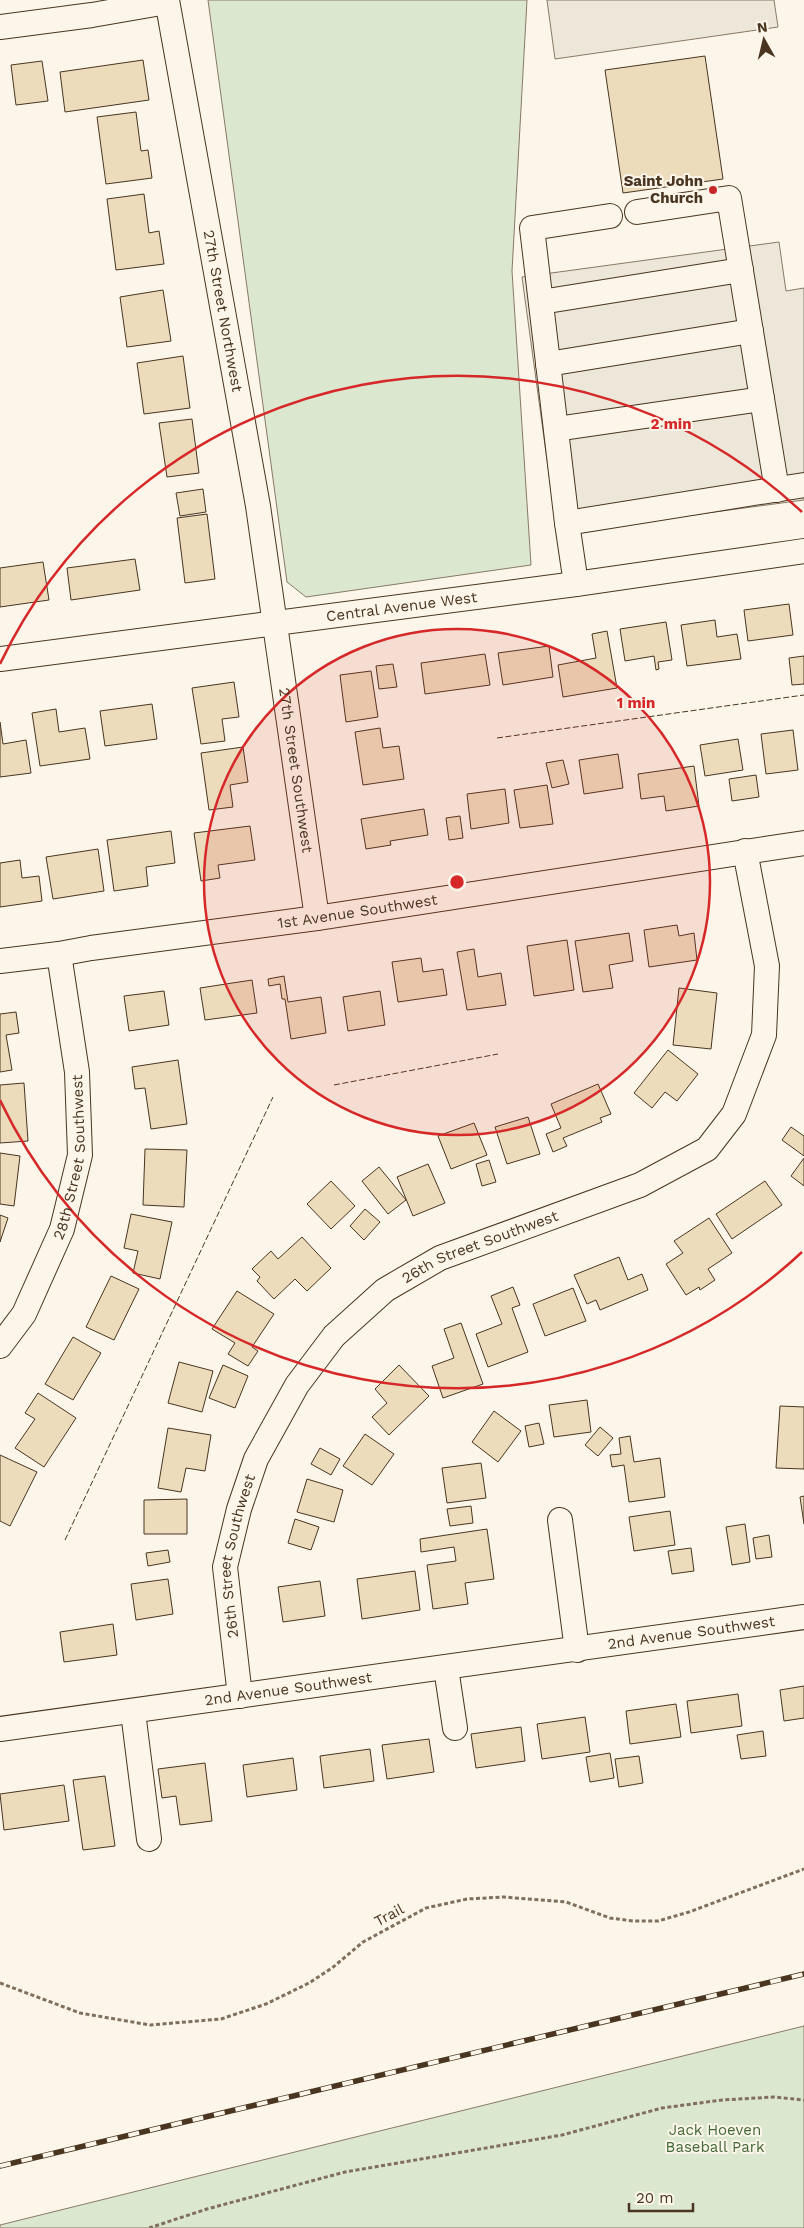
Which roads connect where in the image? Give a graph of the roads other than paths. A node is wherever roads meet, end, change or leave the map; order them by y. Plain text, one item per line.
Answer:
1 (167, 1) edge
2 (0, 26) edge
3 (637, 212) dead end
4 (610, 216) dead end
5 (741, 270) junction
6 (541, 302) junction
7 (751, 331) junction
8 (548, 364) junction
9 (762, 399) junction
10 (556, 429) junction
11 (804, 485) edge
12 (777, 490) junction
13 (567, 523) junction
14 (804, 551) edge
15 (576, 584) junction
16 (275, 622) junction
17 (0, 659) edge
18 (804, 843) edge
19 (745, 851) junction
20 (317, 918) junction
21 (59, 954) junction
22 (0, 960) edge
23 (0, 1346) edge
24 (560, 1520) dead end
25 (804, 1617) edge
26 (577, 1650) junction
27 (446, 1668) junction
28 (240, 1696) junction
29 (133, 1712) junction
30 (455, 1728) dead end
31 (0, 1730) edge
32 (149, 1839) dead end

1 - 2 street
1 - 16 street, 27th Street Northwest
3 - 5 street
4 - 6 street
5 - 6 street
5 - 7 street
6 - 8 street
7 - 8 street
7 - 9 street
8 - 10 street
9 - 10 street
9 - 12 street
10 - 13 street
11 - 12 street
12 - 13 street
13 - 15 street
14 - 15 street, Central Avenue West
15 - 16 street, Central Avenue West
16 - 17 street, Central Avenue West
16 - 20 street, 27th Street Southwest
18 - 19 street, 1st Avenue Southwest
19 - 20 street, 1st Avenue Southwest
19 - 28 street, 26th Street Southwest
20 - 21 street, 1st Avenue Southwest
21 - 22 street, 1st Avenue Southwest
21 - 23 street, 28th Street Southwest
24 - 26 street
25 - 26 street, 2nd Avenue Southwest
26 - 27 street, 2nd Avenue Southwest
27 - 28 street, 2nd Avenue Southwest
27 - 30 street
28 - 29 street, 2nd Avenue Southwest
29 - 31 street, 2nd Avenue Southwest
29 - 32 street

